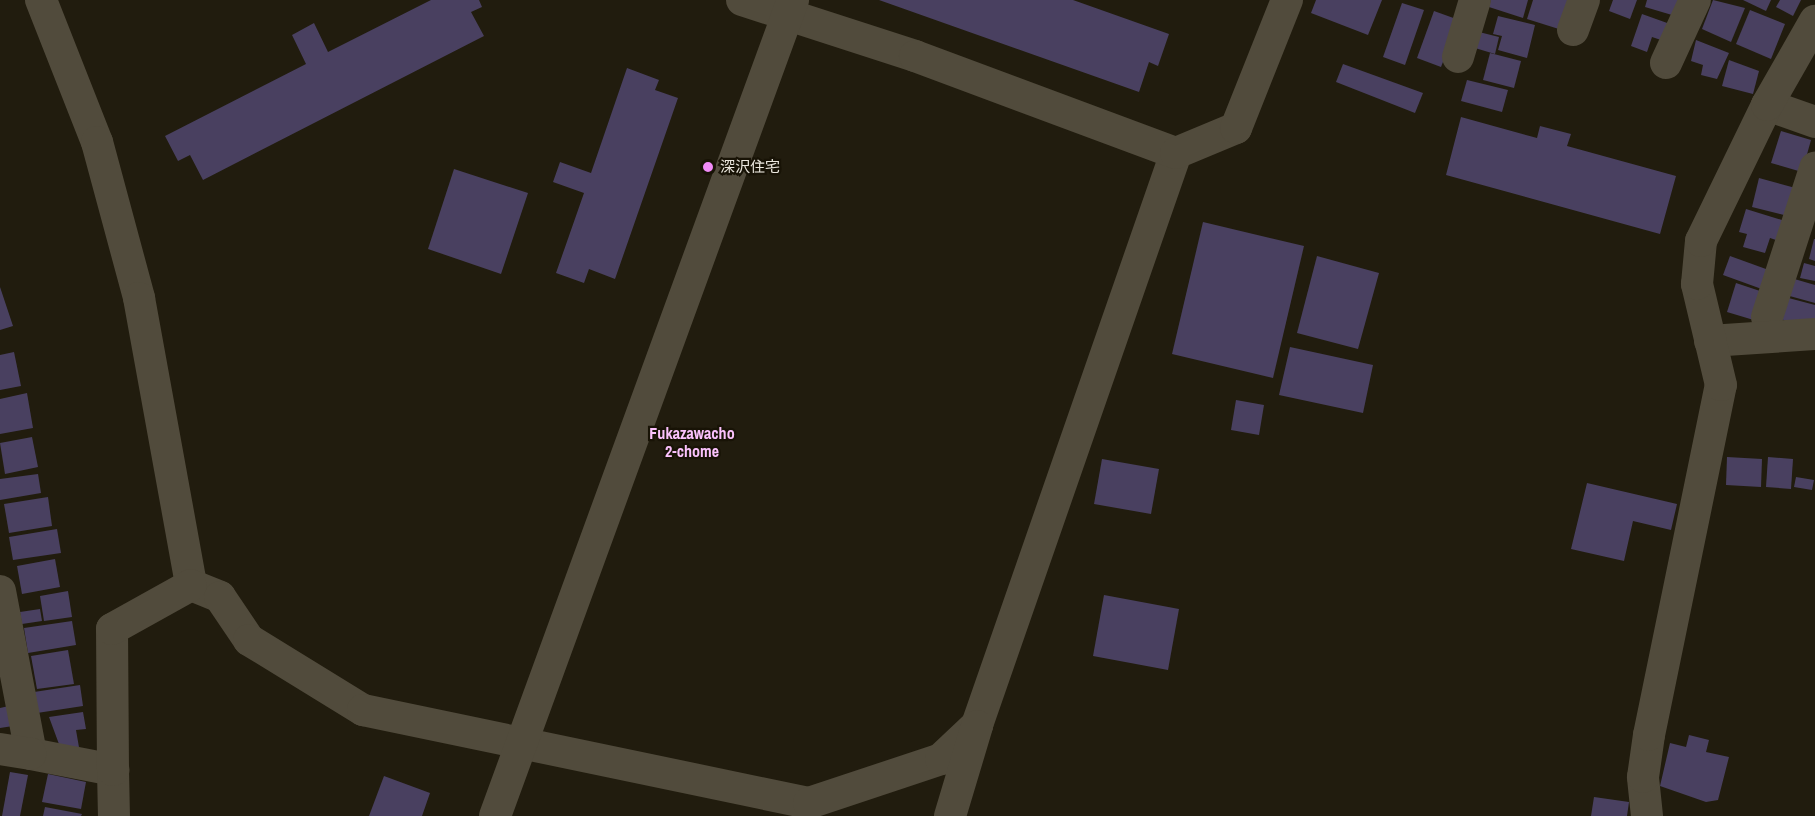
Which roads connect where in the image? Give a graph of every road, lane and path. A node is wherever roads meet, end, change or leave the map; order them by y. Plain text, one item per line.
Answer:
1 (41, 0) edge
2 (742, 0) edge
3 (1287, 0) edge
4 (1475, 0) edge
5 (1584, 0) edge
6 (1695, 0) edge
7 (790, 8) edge
8 (1815, 21) edge
9 (1573, 30) dead end
10 (1458, 57) dead end
11 (1666, 63) dead end
12 (1767, 105) junction
13 (1815, 122) edge
14 (1176, 153) junction
15 (1815, 168) edge
16 (1767, 317) dead end
17 (1815, 334) edge
18 (1710, 341) junction
19 (191, 585) junction
20 (0, 591) edge
21 (977, 725) junction
22 (522, 746) junction
23 (0, 749) edge
24 (32, 754) junction
25 (113, 770) junction
26 (114, 816) edge
27 (495, 816) edge
28 (950, 816) edge
29 (1647, 816) edge

1 - 19 street
2 - 7 street
3 - 14 street
4 - 10 street
5 - 9 street
6 - 11 street
7 - 14 street
7 - 22 street
8 - 12 street
12 - 13 street
12 - 18 street
14 - 21 street
15 - 16 street
17 - 18 street
18 - 29 street
19 - 22 street
19 - 25 street
20 - 24 street
21 - 22 street
21 - 28 street
22 - 27 street
23 - 24 street
24 - 25 street
25 - 26 street

